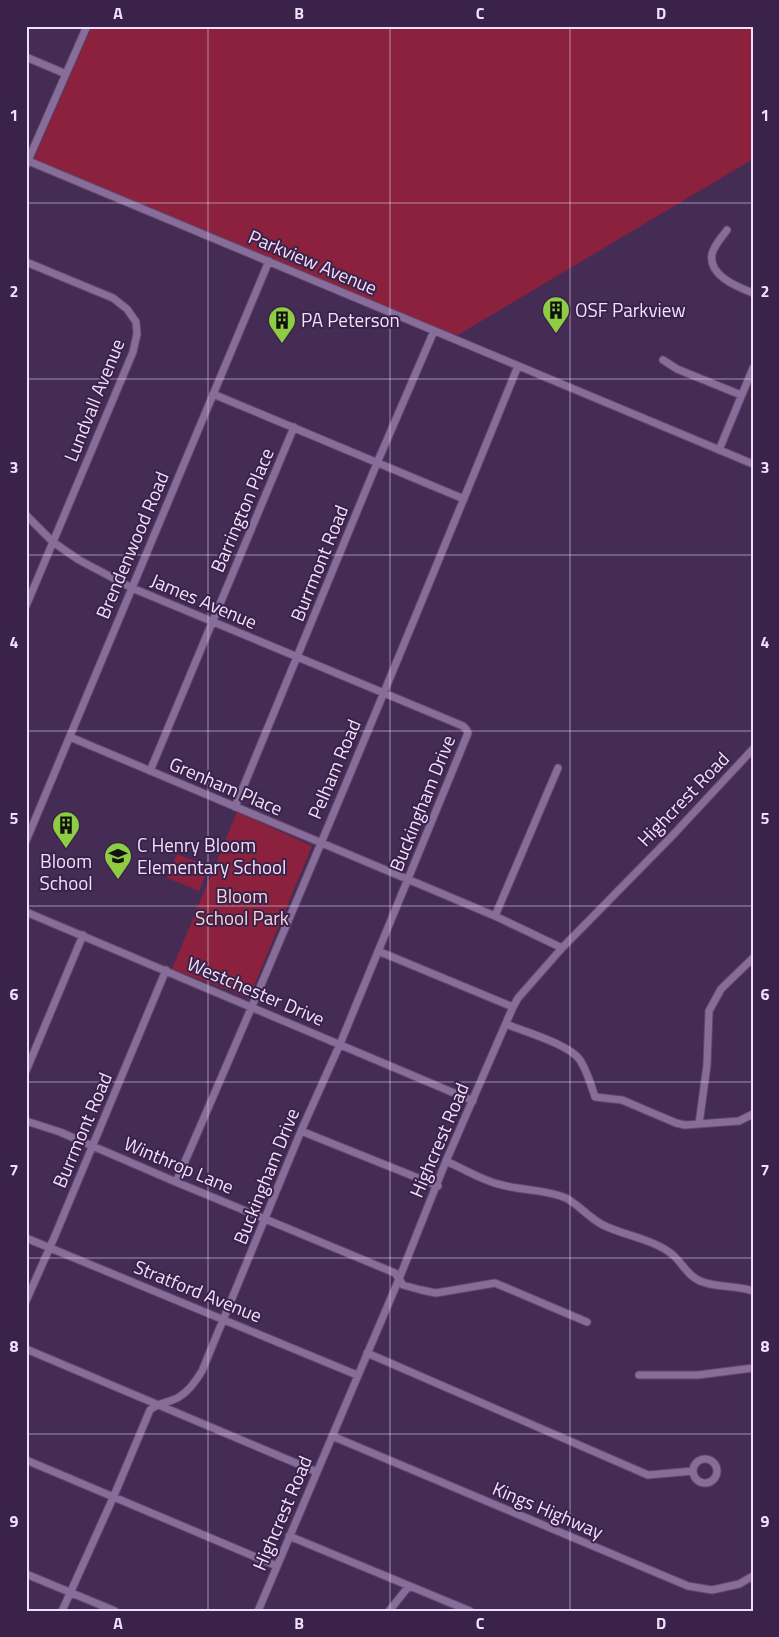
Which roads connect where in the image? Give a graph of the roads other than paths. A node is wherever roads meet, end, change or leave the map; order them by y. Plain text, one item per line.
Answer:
1 (87, 26) edge
2 (26, 57) edge
3 (66, 74) junction
4 (27, 162) edge
5 (727, 230) dead end
6 (269, 261) junction
7 (26, 262) edge
8 (753, 294) edge
9 (434, 331) junction
10 (663, 360) dead end
11 (518, 366) junction
12 (753, 368) edge
13 (213, 394) junction
14 (741, 395) junction
15 (294, 427) junction
16 (719, 450) junction
17 (377, 463) junction
18 (753, 464) edge
19 (464, 499) junction
20 (26, 515) edge
21 (53, 542) junction
22 (132, 588) junction
23 (26, 606) edge
24 (213, 623) junction
25 (298, 657) junction
26 (384, 694) junction
27 (466, 729) joint
28 (70, 737) junction
29 (753, 749) edge
30 (558, 768) dead end
31 (150, 771) junction
32 (235, 807) junction
33 (26, 817) edge
34 (35, 821) junction
35 (26, 841) edge
36 (320, 843) junction
37 (408, 880) junction
38 (26, 912) edge
39 (495, 916) junction
40 (82, 935) junction
41 (562, 948) junction
42 (378, 951) junction
43 (751, 962) edge
44 (166, 970) junction
45 (252, 1007) junction
46 (513, 1007) junction
47 (506, 1024) junction
48 (340, 1044) junction
49 (26, 1071) edge
50 (473, 1102) junction
51 (753, 1114) edge
52 (26, 1122) edge
53 (700, 1124) junction
54 (301, 1131) junction
55 (93, 1146) junction
56 (446, 1161) junction
57 (176, 1182) junction
58 (438, 1186) junction
59 (266, 1219) junction
60 (26, 1238) edge
61 (49, 1248) junction
62 (399, 1279) junction
63 (753, 1291) edge
64 (26, 1301) edge
65 (224, 1319) junction
66 (587, 1322) dead end
67 (26, 1349) edge
68 (367, 1353) junction
69 (753, 1368) edge
70 (357, 1375) junction
71 (639, 1375) dead end
72 (156, 1404) junction
73 (332, 1436) junction
74 (26, 1460) edge
75 (694, 1471) dead end
76 (317, 1472) junction
77 (113, 1498) junction
78 (289, 1536) junction
79 (277, 1566) junction
80 (26, 1574) edge
81 (753, 1576) edge
82 (409, 1586) junction
83 (70, 1592) junction
84 (62, 1611) edge
85 (115, 1611) edge
86 (258, 1611) edge
87 (389, 1611) edge
88 (470, 1611) edge

1 - 3 street
2 - 3 street
3 - 4 street
4 - 6 street, Parkview Avenue
5 - 8 street
6 - 9 street, Parkview Avenue
6 - 13 street, Brendenwood Road
7 - 21 street, Lundvall Avenue
9 - 11 street, Parkview Avenue
9 - 17 street, Burrmont Road
10 - 14 street
11 - 16 street, Parkview Avenue
11 - 19 street, Pelham Road
12 - 14 street
13 - 15 street
13 - 22 street, Brendenwood Road
14 - 16 street
15 - 17 street
15 - 24 street, Barrington Place
16 - 18 street, Parkview Avenue
17 - 19 street
17 - 25 street, Burrmont Road
19 - 26 street, Pelham Road
20 - 21 street, James Avenue
21 - 22 street, James Avenue
21 - 23 street, Lundvall Avenue
22 - 24 street, James Avenue
22 - 28 street, Brendenwood Road
24 - 25 street, James Avenue
24 - 31 street, Barrington Place
25 - 26 street, James Avenue
25 - 32 street, Burrmont Road
26 - 27 street, James Avenue
26 - 36 street, Pelham Road
27 - 37 street, Buckingham Drive
28 - 31 street, Grenham Place
28 - 34 street, Brendenwood Road
29 - 41 street, Highcrest Road
30 - 39 street
31 - 32 street, Grenham Place
32 - 36 street, Grenham Place
33 - 34 street
34 - 35 street, Brendenwood Road
36 - 37 street, Grenham Place
36 - 45 street, Pelham Road
37 - 39 street, Grenham Place
37 - 42 street, Buckingham Drive
38 - 40 street, Westchester Drive
39 - 41 street, Grenham Place
40 - 44 street, Westchester Drive
40 - 49 street
41 - 46 street, Highcrest Road
42 - 46 street
42 - 48 street, Buckingham Drive
43 - 53 street
44 - 45 street, Westchester Drive
44 - 55 street, Burrmont Road
45 - 48 street, Westchester Drive
45 - 57 street, Pelham Road
46 - 47 street, Highcrest Road
47 - 50 street, Highcrest Road
47 - 53 street
48 - 50 street, Westchester Drive
48 - 54 street, Buckingham Drive
50 - 56 street, Highcrest Road
51 - 53 street
52 - 55 street, Winthrop Lane
54 - 58 street
54 - 59 street, Buckingham Drive
55 - 57 street, Winthrop Lane
55 - 61 street, Burrmont Road
56 - 58 street, Highcrest Road
56 - 63 street
57 - 59 street, Winthrop Lane
58 - 62 street, Highcrest Road
59 - 62 street, Winthrop Lane
59 - 65 street, Buckingham Drive
60 - 61 street, Stratford Avenue
61 - 64 street, Burrmont Road
61 - 65 street, Stratford Avenue
62 - 66 street, Winthrop Lane
62 - 68 street, Highcrest Road
65 - 70 street, Stratford Avenue
65 - 72 street, Buckingham Drive
67 - 72 street
68 - 70 street, Highcrest Road
68 - 75 street
69 - 71 street
70 - 73 street, Highcrest Road
72 - 76 street
72 - 77 street
73 - 76 street, Highcrest Road
73 - 81 street, Kings Highway
74 - 77 street
76 - 78 street, Highcrest Road
77 - 79 street
77 - 83 street
78 - 79 street, Highcrest Road
78 - 82 street
79 - 86 street, Highcrest Road
80 - 83 street
82 - 87 street
82 - 88 street
83 - 84 street
83 - 85 street

